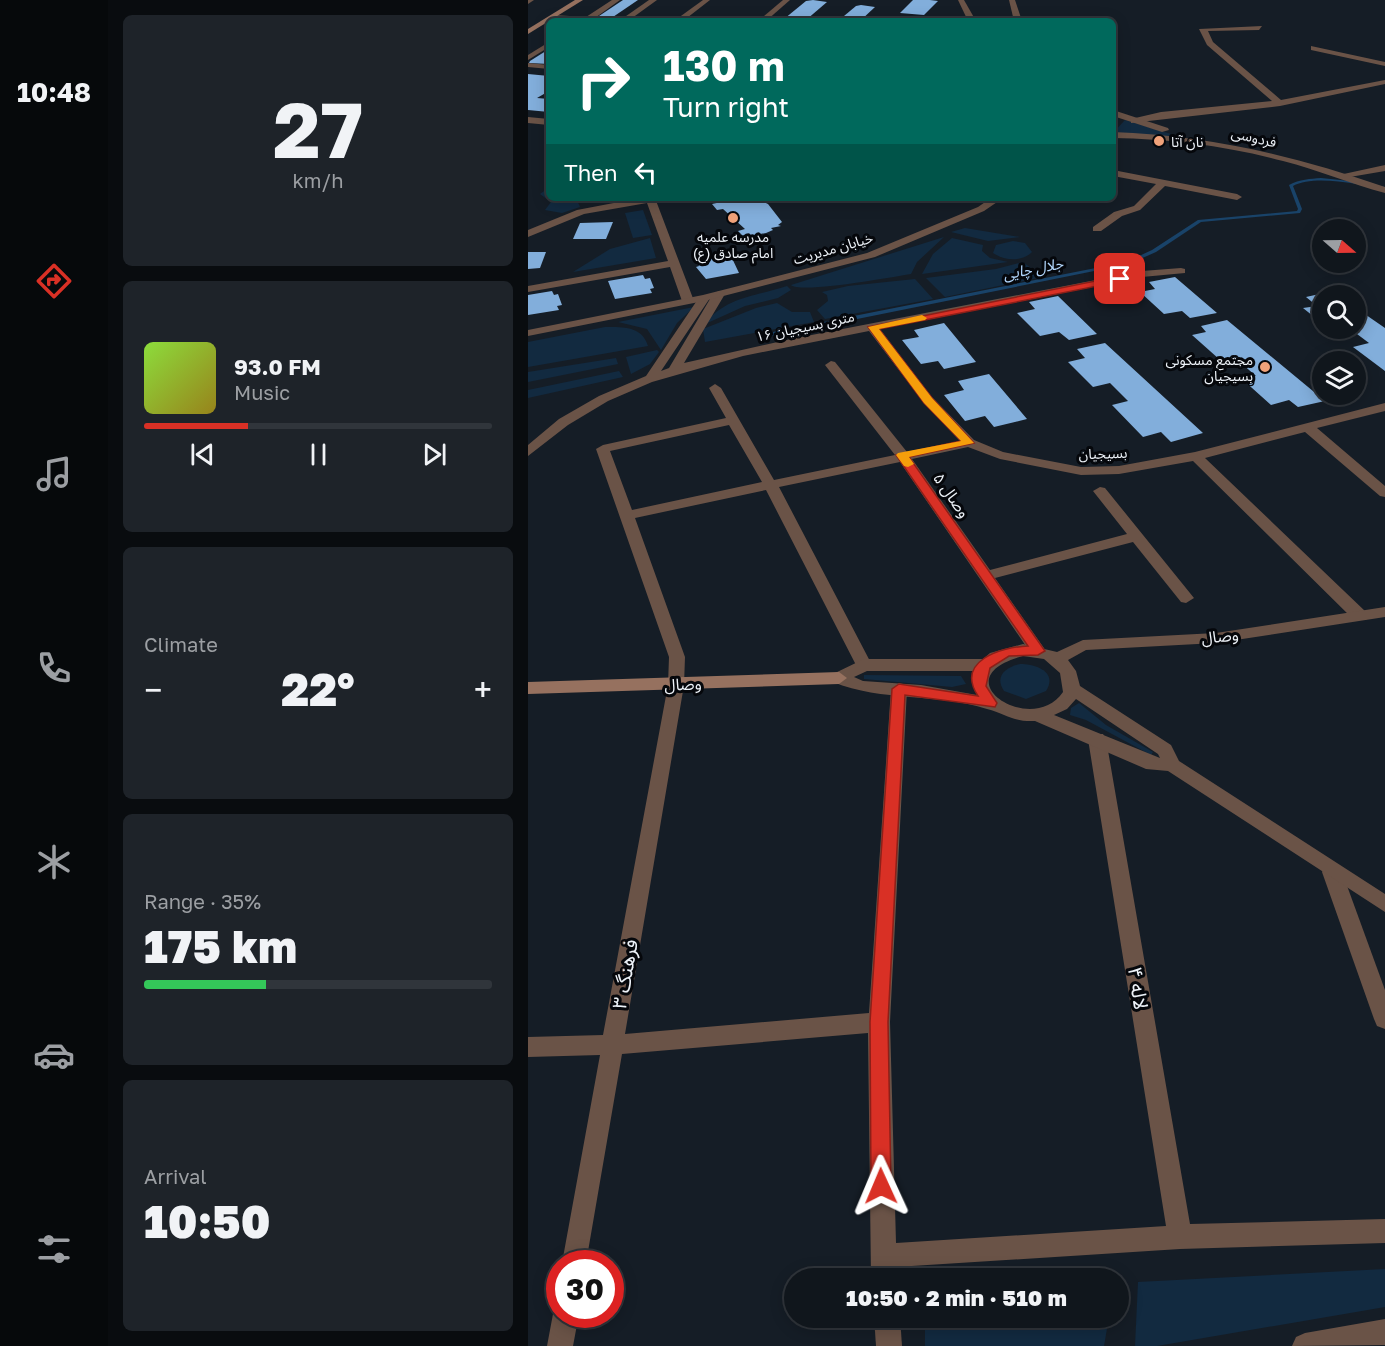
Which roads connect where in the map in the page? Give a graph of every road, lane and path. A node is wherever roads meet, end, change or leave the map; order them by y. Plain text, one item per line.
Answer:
1 (564, 0) edge
2 (580, 0) edge
3 (617, 0) edge
4 (654, 0) edge
5 (707, 0) edge
6 (787, 0) edge
7 (961, 0) edge
8 (1012, 0) edge
9 (553, 17) joint
10 (564, 18) edge
11 (589, 18) edge
12 (628, 18) edge
13 (682, 18) edge
14 (766, 18) edge
15 (970, 18) edge
16 (1017, 18) edge
17 (546, 21) edge
18 (528, 22) edge
19 (1259, 28) dead end
20 (528, 32) edge
21 (546, 46) edge
22 (1314, 48) dead end
23 (528, 58) edge
24 (1385, 64) edge
25 (528, 65) edge
26 (546, 67) edge
27 (1385, 82) edge
28 (1280, 103) junction
29 (1116, 116) edge
30 (528, 120) edge
31 (1134, 121) junction
32 (546, 122) edge
33 (1116, 135) edge
34 (1203, 141) junction
35 (1385, 168) edge
36 (1116, 174) edge
37 (1344, 175) junction
38 (1163, 182) junction
39 (1385, 190) edge
40 (1237, 197) dead end
41 (639, 201) edge
42 (651, 201) edge
43 (993, 201) edge
44 (1097, 229) dead end
45 (528, 234) edge
46 (672, 262) junction
47 (1181, 271) dead end
48 (528, 289) edge
49 (719, 294) junction
50 (704, 298) junction
51 (688, 301) junction
52 (872, 327) junction
53 (528, 333) edge
54 (831, 365) dead end
55 (675, 369) junction
56 (651, 377) junction
57 (715, 388) dead end
58 (1385, 407) edge
59 (733, 420) junction
60 (1309, 428) junction
61 (969, 443) junction
62 (528, 452) edge
63 (902, 455) junction
64 (1196, 456) junction
65 (771, 486) junction
66 (1100, 491) dead end
67 (1385, 493) edge
68 (627, 515) junction
69 (1134, 537) junction
70 (986, 576) junction
71 (1186, 598) dead end
72 (1385, 612) edge
73 (1360, 616) junction
74 (1038, 651) junction
75 (1056, 659) junction
76 (864, 665) junction
77 (985, 665) junction
78 (838, 678) junction
79 (676, 685) junction
80 (528, 688) edge
81 (899, 689) junction
82 (1072, 689) junction
83 (990, 703) junction
84 (1037, 715) junction
85 (1097, 739) junction
86 (1172, 765) junction
87 (1332, 872) junction
88 (1385, 904) edge
89 (1385, 1019) edge
90 (879, 1022) junction
91 (611, 1045) junction
92 (528, 1047) edge
93 (1385, 1231) edge
94 (1180, 1237) junction
95 (576, 1250) edge
96 (883, 1267) edge
97 (563, 1328) edge
98 (888, 1328) edge
99 (1385, 1332) edge
100 (560, 1346) edge
101 (889, 1346) edge
102 (1305, 1346) edge

1 - 18 main road
2 - 9 main road
3 - 11 street
4 - 12 street
5 - 13 street
6 - 14 street
7 - 15 street
8 - 16 street
9 - 10 street
17 - 20 main road
19 - 28 street
21 - 23 street
22 - 24 street
25 - 26 street
27 - 28 street
28 - 31 street
29 - 31 street
30 - 32 street
31 - 34 street
33 - 34 street, فردوسی
34 - 37 street, فردوسی
35 - 37 street
36 - 38 street
37 - 39 street, فردوسی
38 - 40 street
38 - 44 street
41 - 45 street
42 - 46 street
43 - 49 street, خیابان مدیریت
46 - 48 street
46 - 51 street
47 - 52 street, ۱۶ متری بسیجیان
49 - 50 street, خیابان مدیریت
49 - 55 street
50 - 51 street, خیابان مدیریت
50 - 56 street
51 - 53 street, خیابان مدیریت
52 - 55 street, ۱۶ متری بسیجیان
52 - 61 street, بسیجیان
54 - 63 street, وصال ۵
55 - 56 street, ۱۶ متری بسیجیان
56 - 62 street, ۱۶ متری بسیجیان
57 - 59 street
58 - 60 street, بسیجیان
59 - 65 street
59 - 68 street, فرهنگ ۳
60 - 64 street, بسیجیان
60 - 67 street
61 - 63 street
61 - 64 street, بسیجیان
63 - 65 street
63 - 70 street, وصال ۵
64 - 73 street
65 - 68 street
65 - 76 street
66 - 69 street
68 - 79 street, فرهنگ ۳
69 - 70 street
69 - 71 street
70 - 74 street, وصال ۵
72 - 73 street, وصال
73 - 75 street, وصال
74 - 75 street
74 - 77 street
75 - 82 street
76 - 77 street
76 - 78 street
77 - 83 street
78 - 79 main road, وصال
78 - 81 street
79 - 80 main road, وصال
79 - 91 street, فرهنگ ۳
81 - 83 street
81 - 90 street
82 - 84 street
82 - 86 street
83 - 84 street
84 - 85 street
85 - 86 street
85 - 94 street, لاله ۴
86 - 87 street
87 - 88 street
87 - 89 street
90 - 91 street
90 - 96 street
91 - 92 street
91 - 95 street, فرهنگ ۳
93 - 94 street
94 - 96 street
97 - 100 street
98 - 101 street
99 - 102 street

